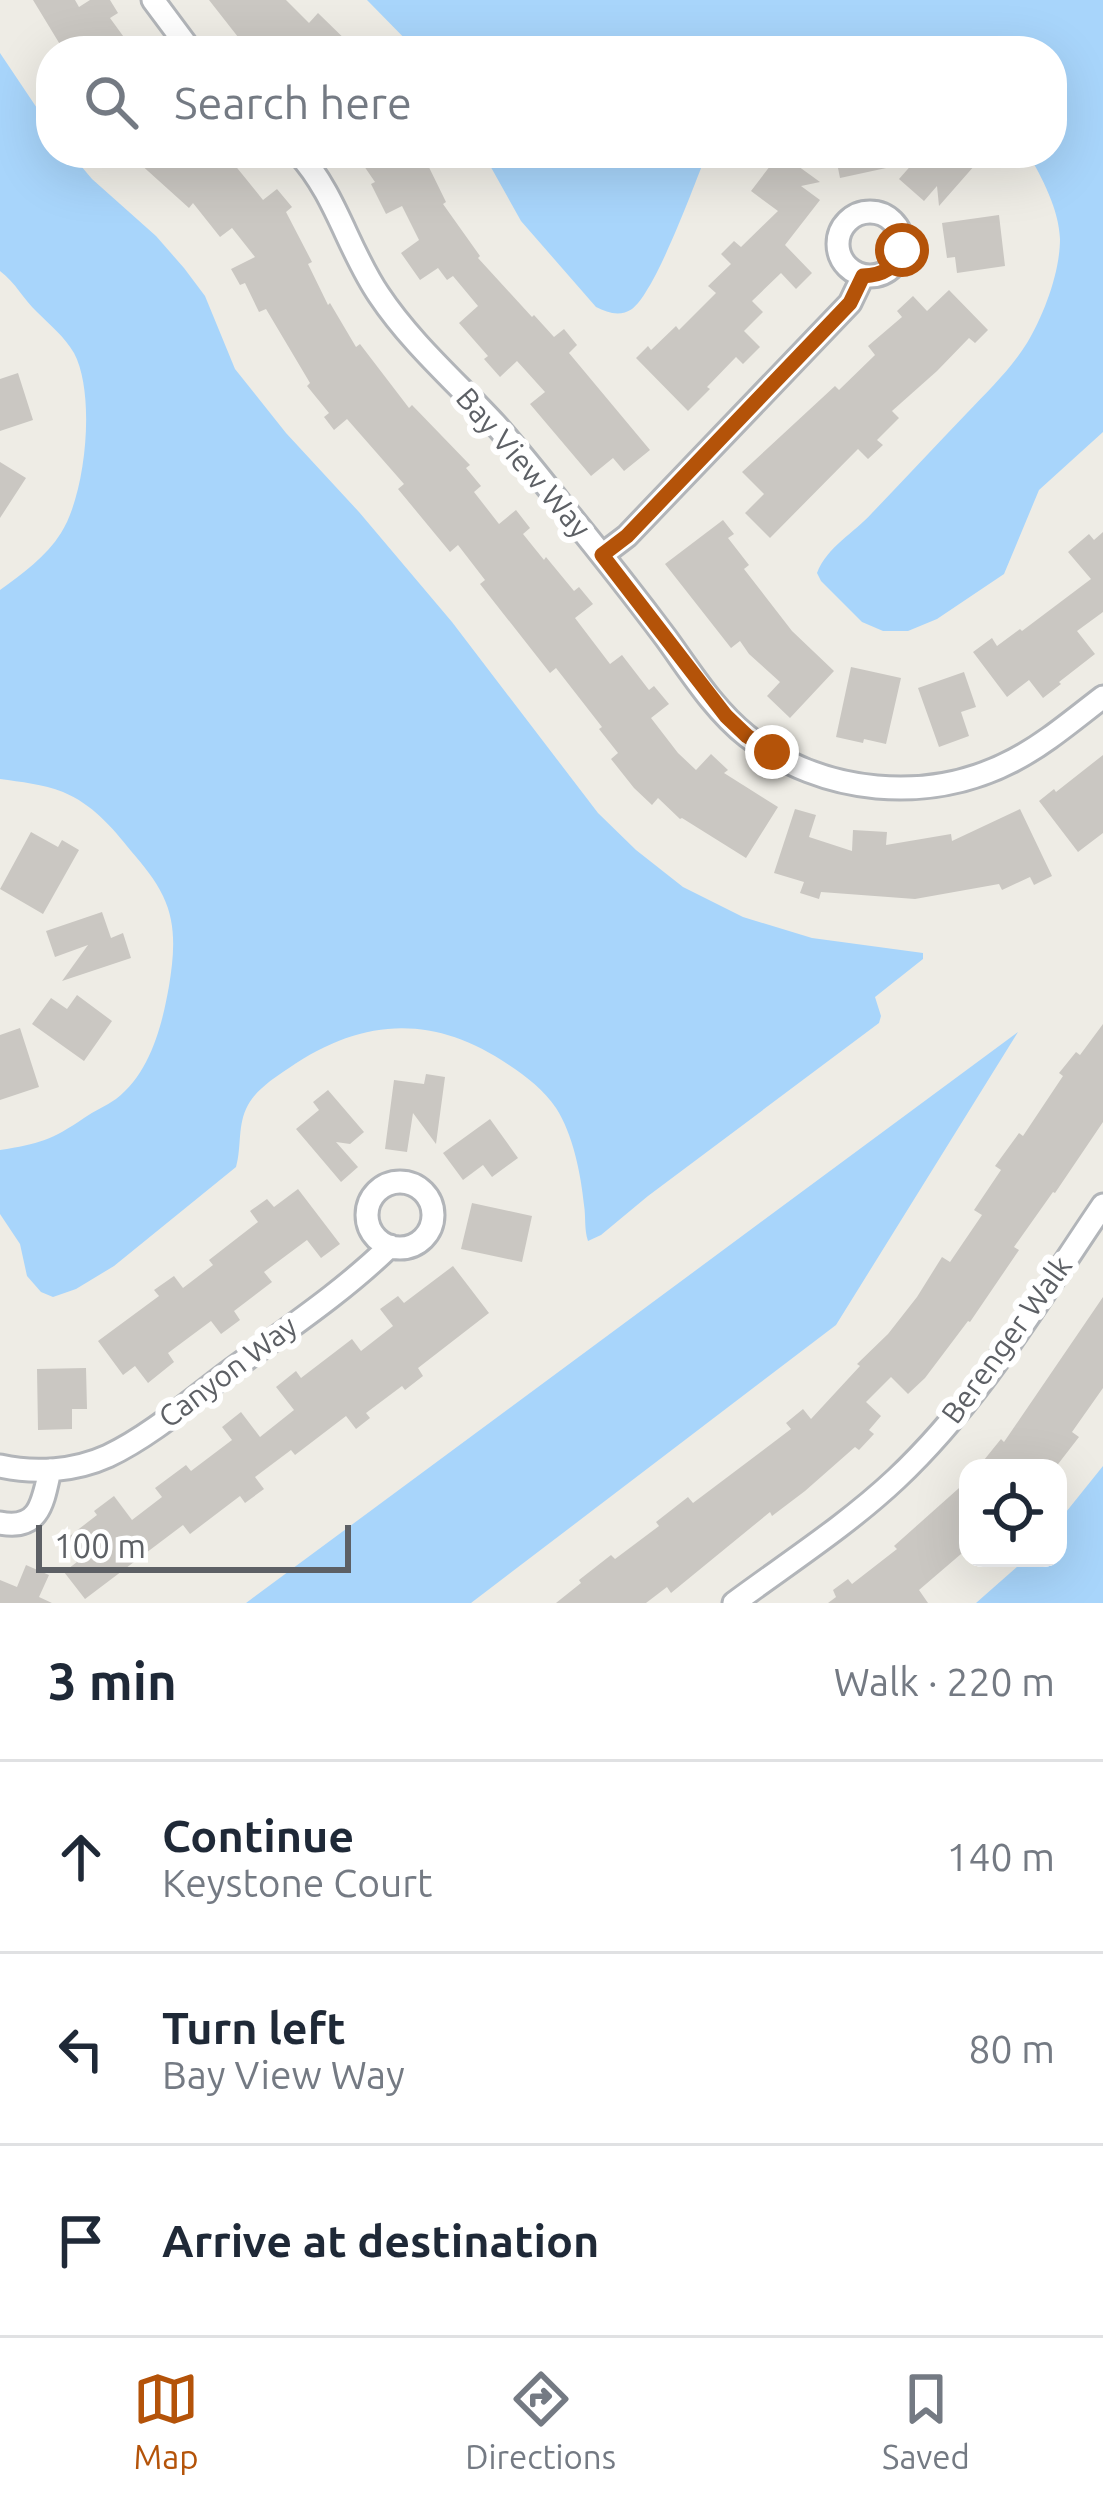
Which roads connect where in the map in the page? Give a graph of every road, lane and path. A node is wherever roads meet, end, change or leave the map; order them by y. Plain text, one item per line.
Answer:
1 (153, 0) edge
2 (180, 36) edge
3 (310, 168) edge
4 (863, 276) dead end
5 (602, 555) junction
6 (1103, 698) edge
7 (1103, 1205) edge
8 (390, 1246) dead end
9 (0, 1466) edge
10 (50, 1470) junction
11 (0, 1523) edge
12 (734, 1603) edge

1 - 2 street
3 - 5 street, Bay View Way
4 - 5 street
5 - 6 street, Bay View Way
7 - 12 street, Berenger Walk
8 - 10 street, Canyon Way
9 - 10 street, Canyon Way
10 - 11 street

